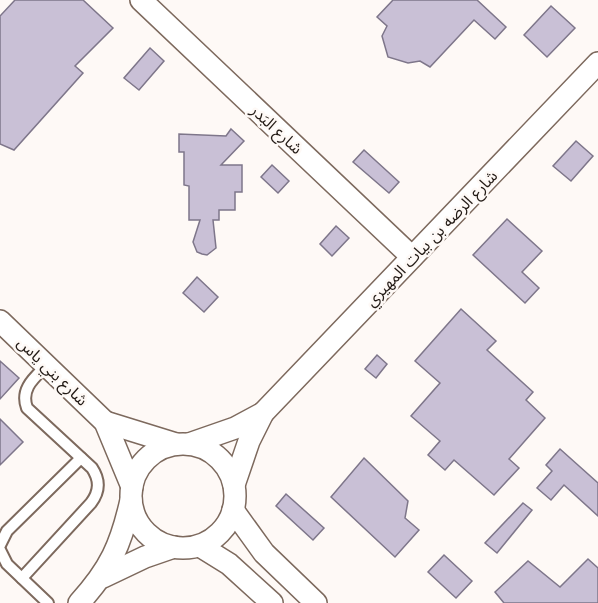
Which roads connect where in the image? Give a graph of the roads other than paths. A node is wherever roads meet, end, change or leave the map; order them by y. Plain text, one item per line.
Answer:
1 (141, 0) edge
2 (598, 63) edge
3 (412, 257) junction
4 (0, 321) edge
5 (46, 366) junction
6 (263, 413) junction
7 (105, 422) junction
8 (182, 444) junction
9 (81, 458) junction
10 (234, 485) junction
11 (131, 494) junction
12 (233, 510) junction
13 (0, 545) edge
14 (200, 546) junction
15 (174, 547) junction
16 (0, 550) edge
17 (103, 577) junction
18 (22, 578) junction
19 (48, 603) edge
20 (79, 603) edge
21 (272, 603) edge
22 (316, 603) edge

1 - 3 street, شارع البَدر
2 - 3 street, شارع الرضه بن بيات المهيري
3 - 6 street, شارع الرضه بن بيات المهيري
4 - 5 street, شارع بني ياس
5 - 7 street, شارع بني ياس
5 - 9 lane
6 - 8 street, شارع الرضه بن بيات المهيري
6 - 10 street, شارع الرضه بن بيات المهيري
7 - 8 street, شارع بني ياس
7 - 11 street, شارع بني ياس
8 - 10 street
8 - 11 street
9 - 13 lane
9 - 18 lane
10 - 12 street
11 - 15 street
11 - 17 street
12 - 14 street
12 - 22 street
14 - 15 street
14 - 21 street
15 - 17 street
16 - 18 lane
17 - 20 street
18 - 19 lane

